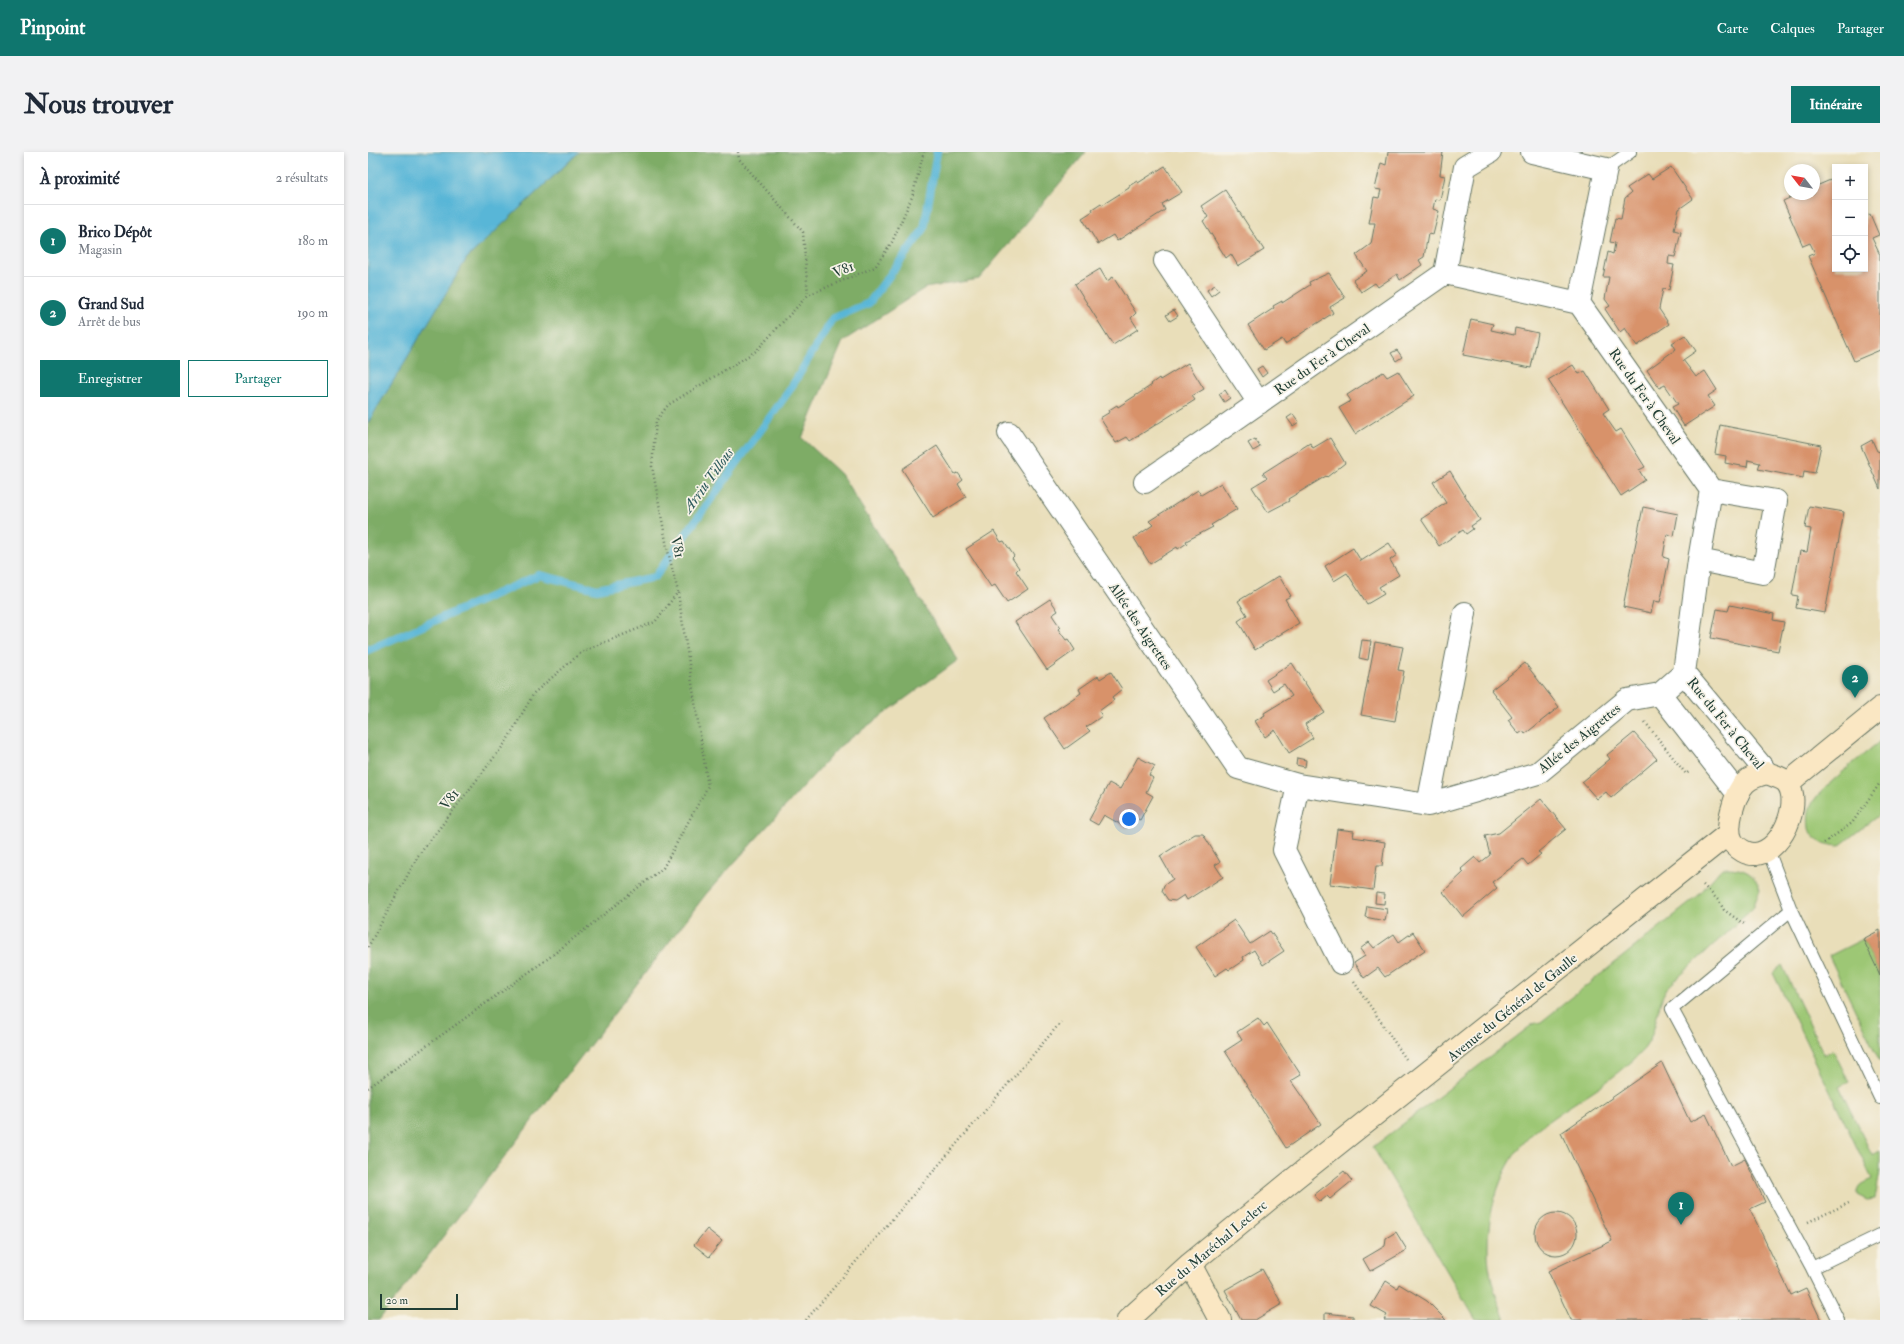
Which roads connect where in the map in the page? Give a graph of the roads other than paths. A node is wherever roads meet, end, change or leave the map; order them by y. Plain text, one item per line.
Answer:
1 (1490, 152) edge
2 (1532, 152) edge
3 (1630, 152) edge
4 (1606, 169) junction
5 (1165, 261) dead end
6 (1445, 273) junction
7 (1579, 302) junction
8 (1259, 403) junction
9 (1009, 433) dead end
10 (1145, 482) dead end
11 (1711, 490) junction
12 (1699, 560) junction
13 (1465, 613) dead end
14 (1684, 672) junction
15 (1660, 694) junction
16 (1876, 712) edge
17 (1767, 773) junction
18 (1788, 783) junction
19 (1298, 785) junction
20 (1738, 794) junction
21 (1428, 805) junction
22 (1728, 834) junction
23 (1768, 850) junction
24 (1791, 910) junction
25 (1342, 963) road end
26 (1880, 1098) edge
27 (1295, 1178) joint
28 (1880, 1235) edge
29 (1190, 1264) junction
30 (1812, 1268) junction
31 (1128, 1320) edge
32 (1220, 1320) edge
33 (1838, 1320) edge

1 - 6 street
2 - 4 street
3 - 4 lane
4 - 7 street
5 - 8 street, Rue du Fer à Cheval
6 - 7 street
6 - 8 street, Rue du Fer à Cheval
7 - 11 street, Rue du Fer à Cheval
8 - 10 street, Rue du Fer à Cheval
9 - 19 street, Allée des Aigrettes
11 - 12 street, Rue du Fer à Cheval
11 - 12 street
12 - 14 street, Rue du Fer à Cheval
13 - 21 street
14 - 15 street, Rue du Fer à Cheval
14 - 17 street, Rue du Fer à Cheval
15 - 20 street
15 - 21 street, Allée des Aigrettes
16 - 18 street
17 - 18 street
17 - 20 street
18 - 23 street
19 - 21 street, Allée des Aigrettes
19 - 25 street
20 - 22 street
22 - 23 street
22 - 27 street, Avenue du Général de Gaulle
23 - 24 lane
24 - 26 lane
24 - 30 lane
27 - 29 street, Rue du Maréchal Leclerc
28 - 30 lane
29 - 31 street, Rue du Maréchal Leclerc
29 - 32 street
30 - 33 lane

